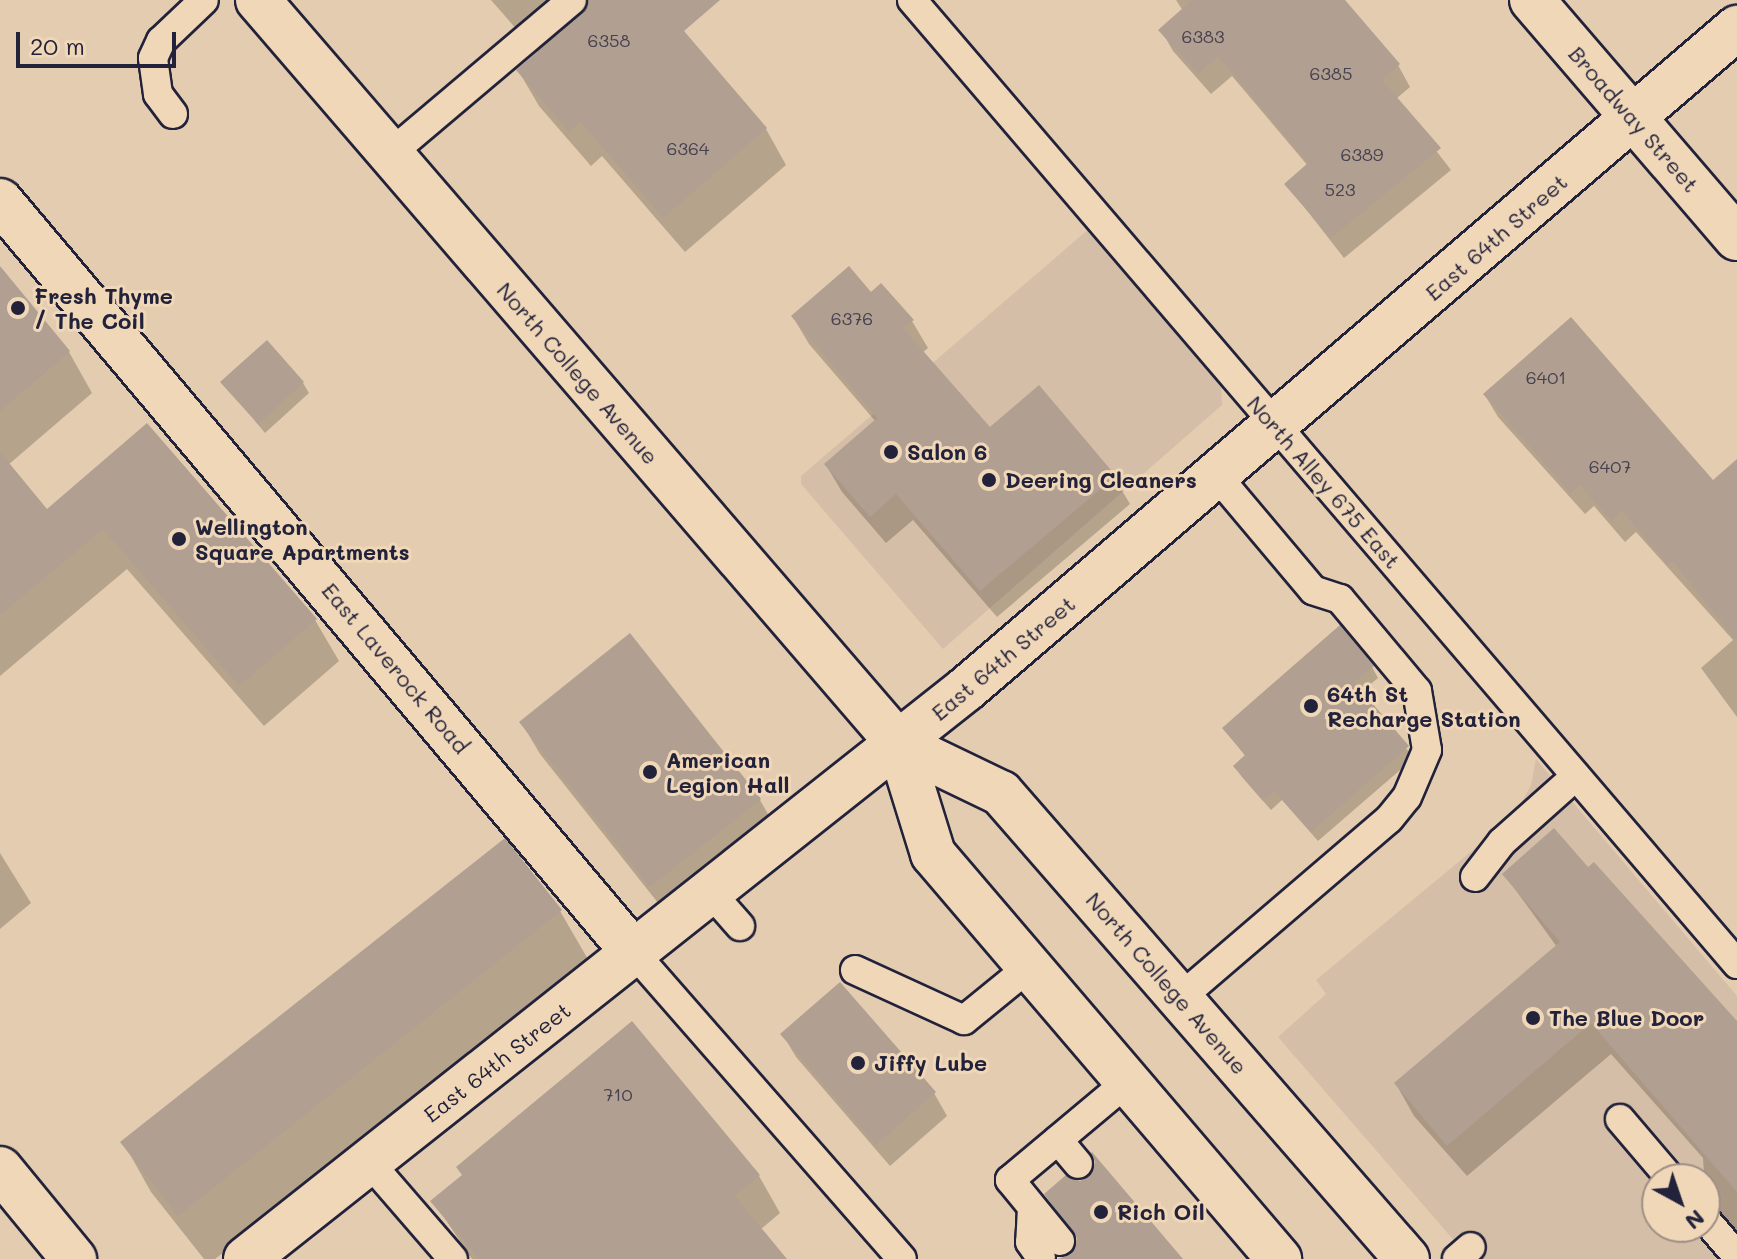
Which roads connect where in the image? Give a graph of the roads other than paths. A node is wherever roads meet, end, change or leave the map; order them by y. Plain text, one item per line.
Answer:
1 (204, 0) edge
2 (258, 0) edge
3 (572, 0) edge
4 (912, 0) edge
5 (1532, 0) edge
6 (1737, 28) edge
7 (173, 114) dead end
8 (1633, 118) junction
9 (390, 154) junction
10 (0, 201) edge
11 (1737, 238) edge
12 (1276, 426) junction
13 (1217, 476) junction
14 (899, 744) junction
15 (1576, 776) junction
16 (1475, 877) dead end
17 (711, 893) junction
18 (740, 926) dead end
19 (635, 954) junction
20 (1737, 964) edge
21 (1029, 967) junction
22 (855, 970) dead end
23 (1180, 998) junction
24 (1127, 1082) junction
25 (1620, 1119) dead end
26 (1058, 1140) junction
27 (369, 1162) junction
28 (1657, 1163) edge
29 (1078, 1164) dead end
30 (0, 1169) edge
31 (1721, 1238) edge
32 (1050, 1249) edge
33 (1737, 1256) edge
34 (1277, 1258) edge
35 (74, 1259) edge
36 (246, 1259) edge
37 (453, 1259) edge
38 (902, 1259) edge
39 (1407, 1259) edge

1 - 7 lane
2 - 9 street, North College Avenue
3 - 9 lane
4 - 12 lane, North Alley 675 East
5 - 8 street, Broadway Street
6 - 8 street, East 64th Street
8 - 11 street, Broadway Street
8 - 12 street, East 64th Street
9 - 14 street, North College Avenue
10 - 19 street, East Laverock Road
12 - 13 street, East 64th Street
12 - 15 lane, North Alley 675 East
13 - 14 street, East 64th Street
13 - 23 lane
14 - 17 street, East 64th Street
14 - 21 street, North College Avenue
14 - 23 street, North College Avenue
15 - 16 lane
15 - 20 lane, North Alley 675 East
17 - 18 lane
17 - 19 street, East 64th Street
19 - 27 street, East 64th Street
19 - 38 lane
21 - 22 lane
21 - 24 street, North College Avenue
23 - 39 street, North College Avenue
24 - 26 lane
24 - 34 street, North College Avenue
25 - 28 lane
26 - 29 lane
26 - 32 lane
27 - 36 street, East 64th Street
27 - 37 lane
30 - 35 street
31 - 33 lane

